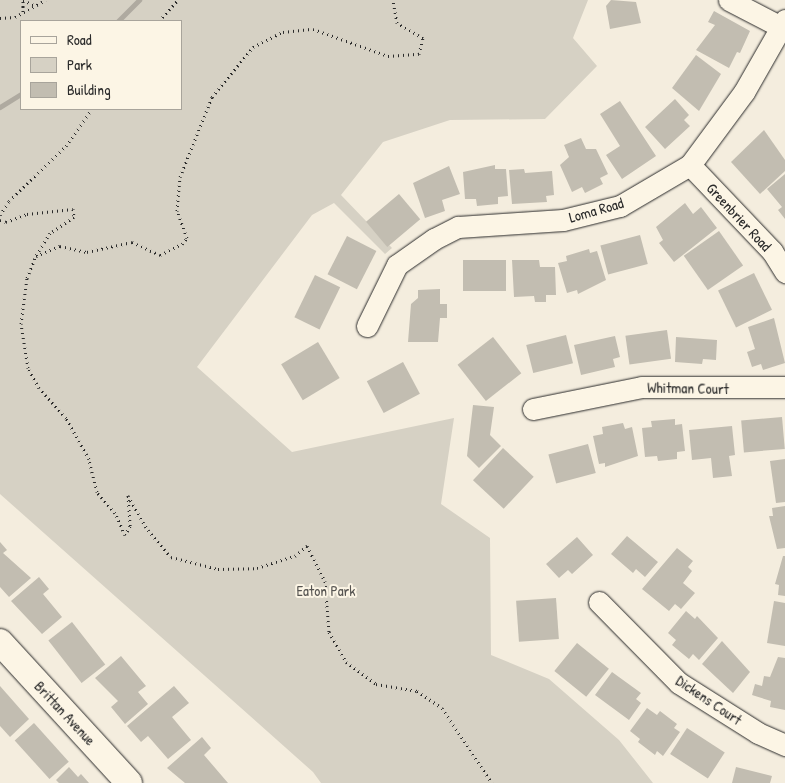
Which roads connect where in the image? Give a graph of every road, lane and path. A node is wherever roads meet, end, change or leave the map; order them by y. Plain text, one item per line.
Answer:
1 (22, 0) edge
2 (46, 0) edge
3 (178, 0) edge
4 (393, 0) edge
5 (729, 0) edge
6 (36, 6) junction
7 (24, 12) junction
8 (0, 18) edge
9 (160, 20) edge
10 (783, 23) edge
11 (91, 110) edge
12 (690, 165) junction
13 (0, 215) edge
14 (0, 220) edge
15 (36, 256) junction
16 (785, 272) edge
17 (368, 326) dead end
18 (785, 387) edge
19 (533, 409) dead end
20 (599, 602) dead end
21 (0, 642) edge
22 (785, 745) edge
23 (129, 783) edge
24 (492, 783) edge

1 - 6 path
1 - 7 path
2 - 6 path
3 - 9 path
4 - 15 path
5 - 10 street
6 - 7 path
7 - 8 path
10 - 12 street, Loma Road
11 - 13 path
12 - 16 street, Greenbrier Road
12 - 17 street, Loma Road
14 - 15 path
15 - 24 path
18 - 19 street, Whitman Court
20 - 22 street, Dickens Court
21 - 23 main road, Brittan Avenue

